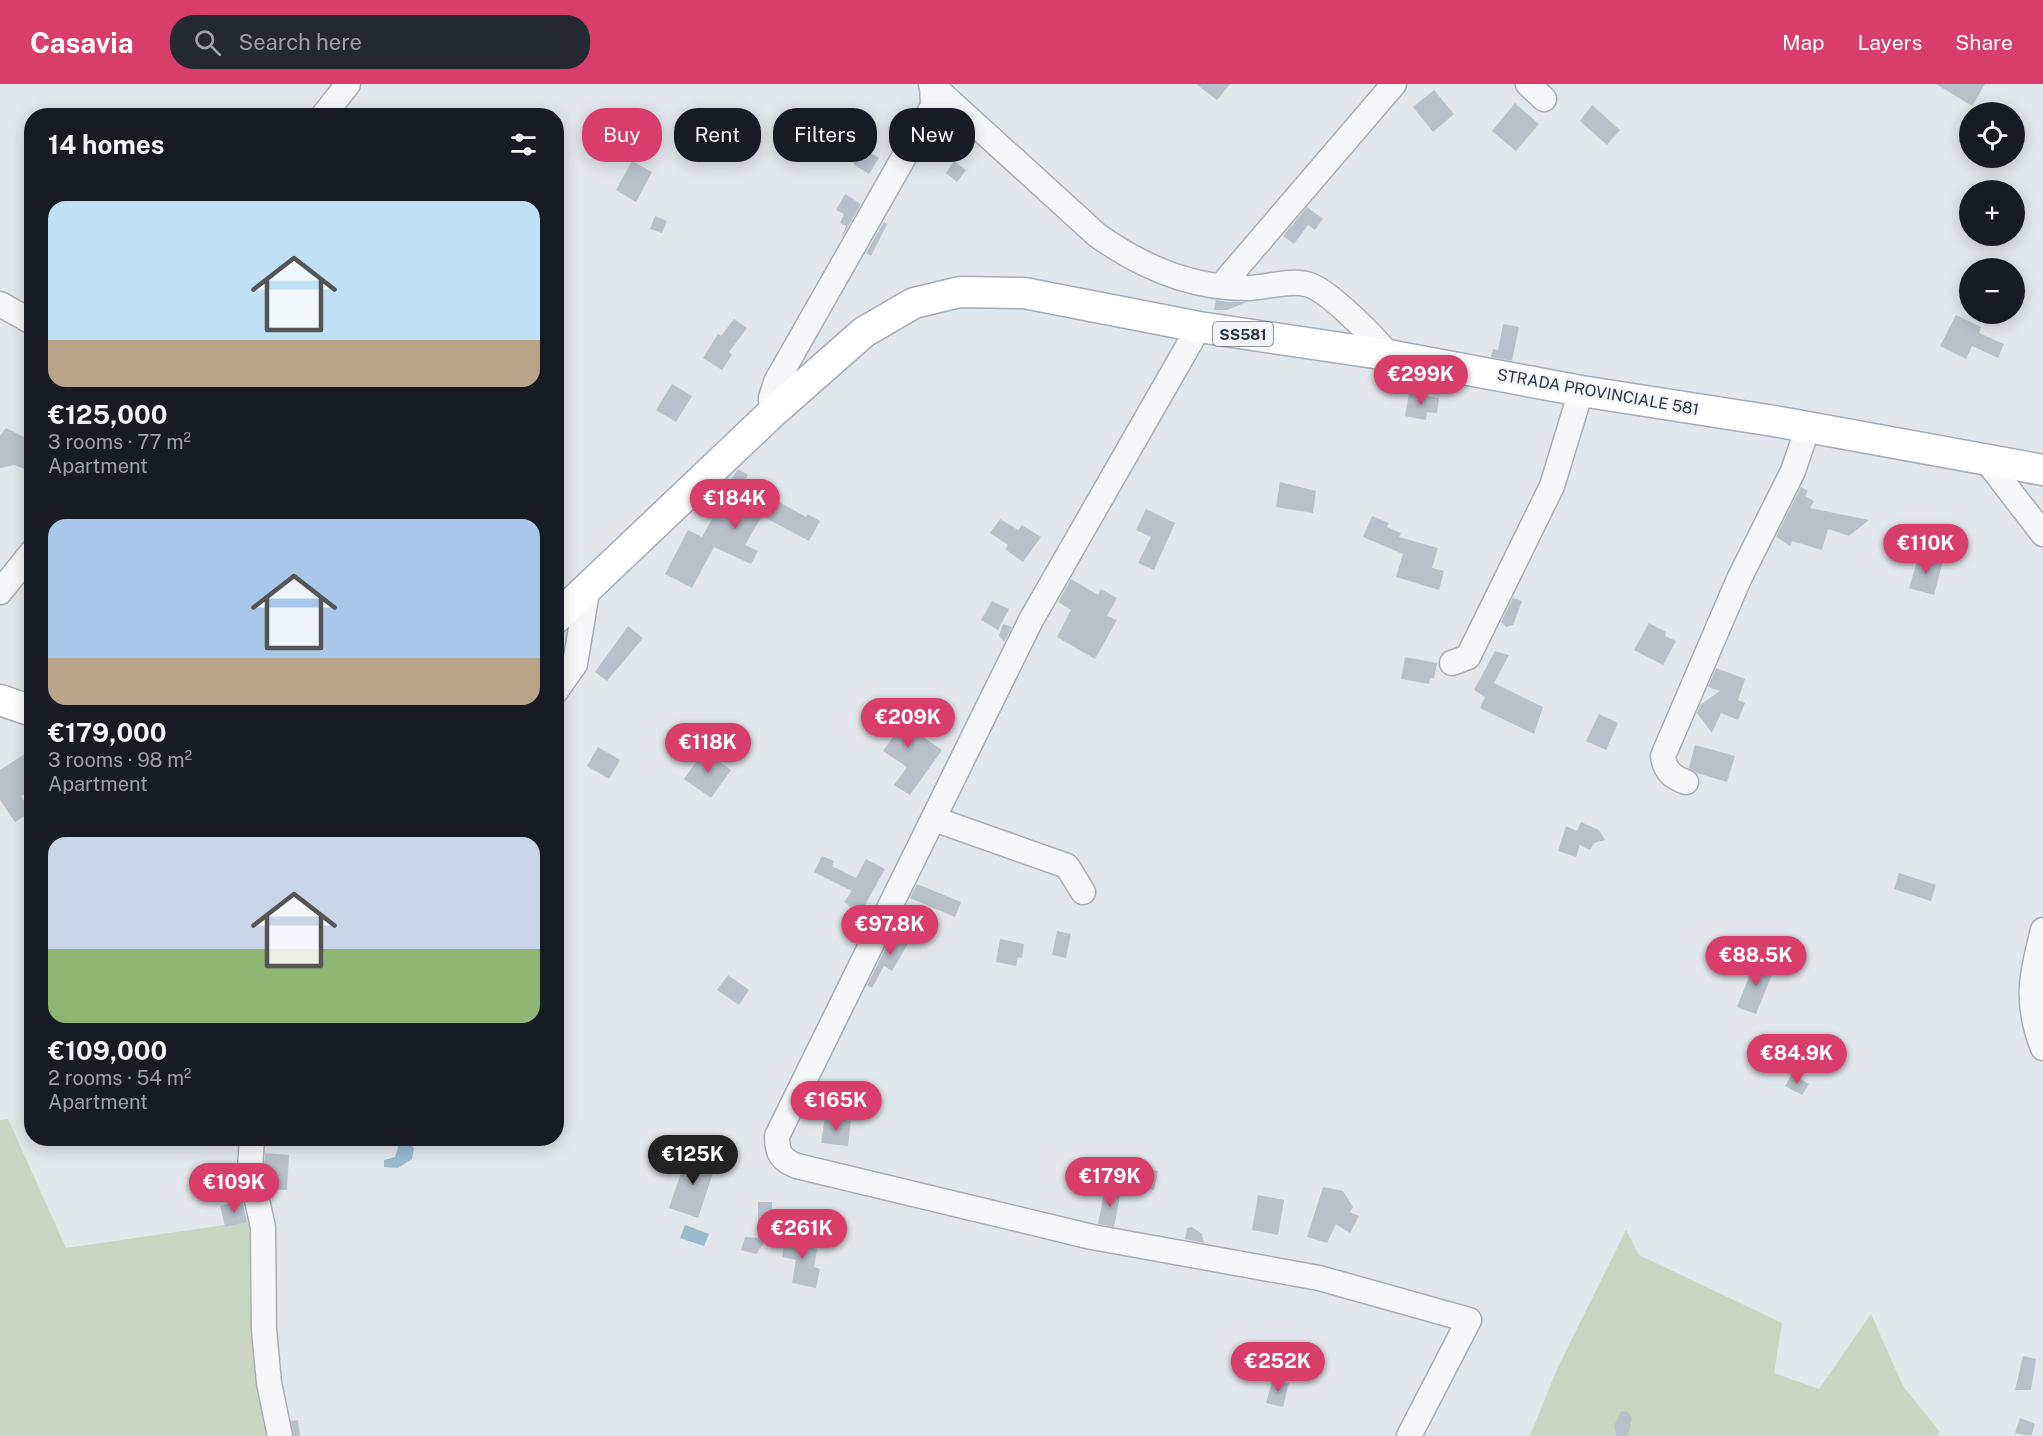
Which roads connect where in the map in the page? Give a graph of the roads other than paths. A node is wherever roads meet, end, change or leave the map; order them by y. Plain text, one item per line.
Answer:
1 (348, 84) edge
2 (932, 84) edge
3 (1395, 84) edge
4 (329, 108) edge
5 (1221, 286) junction
6 (0, 304) edge
7 (24, 318) edge
8 (1199, 327) junction
9 (1388, 355) junction
10 (1581, 391) junction
11 (772, 413) junction
12 (1808, 427) junction
13 (1986, 460) junction
14 (2043, 470) edge
15 (2043, 534) edge
16 (24, 562) edge
17 (0, 592) edge
18 (586, 592) junction
19 (564, 611) edge
20 (1452, 663) dead end
21 (564, 679) edge
22 (0, 700) edge
23 (24, 708) edge
24 (1686, 782) dead end
25 (934, 819) junction
26 (1083, 892) dead end
27 (2043, 930) edge
28 (2043, 1048) edge
29 (251, 1146) edge
30 (280, 1436) edge
31 (1409, 1436) edge

1 - 4 street
2 - 5 street
2 - 11 street
3 - 5 street
5 - 9 street
6 - 7 street
8 - 9 main road, STRADA PROVINCIALE 581 / SS581
8 - 11 main road, STRADA PROVINCIALE 581 / SS581
8 - 25 street
9 - 10 main road, STRADA PROVINCIALE 581 / SS581
10 - 12 main road, STRADA PROVINCIALE 581 / SS581
10 - 20 street
11 - 18 main road, STRADA PROVINCIALE 581 / SS581
12 - 13 main road, STRADA PROVINCIALE 581 / SS581
12 - 24 street
13 - 14 main road, STRADA PROVINCIALE 581 / SS581
13 - 15 street
16 - 17 street
18 - 19 main road, STRADA PROVINCIALE 581 / SS581
18 - 21 street
22 - 23 main road
25 - 26 street
25 - 31 street
27 - 28 street
29 - 30 street

